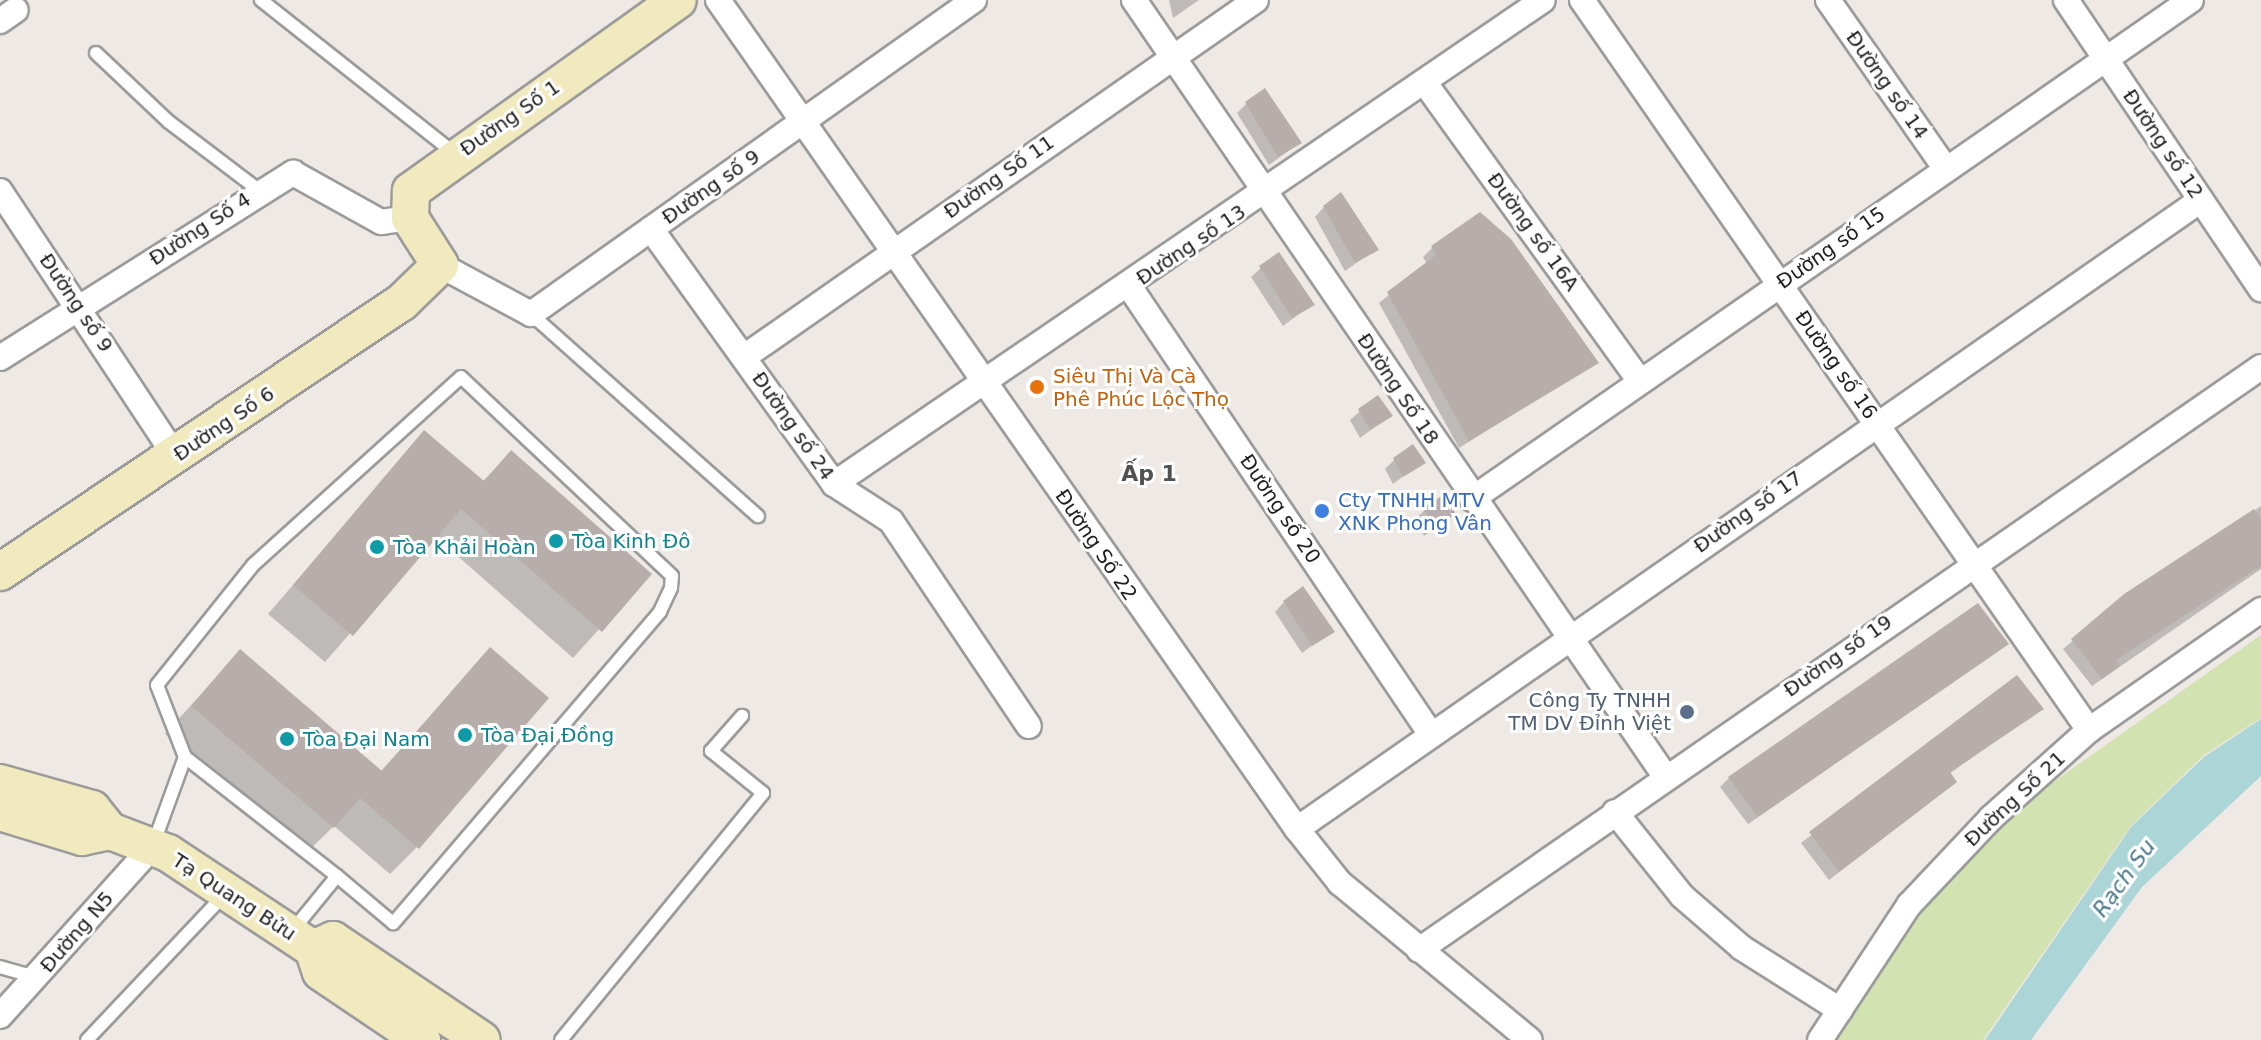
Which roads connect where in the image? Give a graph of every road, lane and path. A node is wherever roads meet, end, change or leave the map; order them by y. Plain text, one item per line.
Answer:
1 (261, 0) edge
2 (678, 0) edge
3 (718, 0) edge
4 (974, 0) edge
5 (1134, 0) edge
6 (1256, 0) edge
7 (1543, 0) edge
8 (1582, 0) edge
9 (1828, 0) edge
10 (2066, 0) edge
11 (2191, 0) edge
12 (96, 53) dead end
13 (1172, 56) junction
14 (2105, 59) junction
15 (1425, 83) junction
16 (800, 123) junction
17 (457, 156) junction
18 (1946, 169) junction
19 (0, 191) edge
20 (260, 191) junction
21 (1266, 195) junction
22 (2201, 200) junction
23 (410, 218) junction
24 (651, 229) junction
25 (890, 253) junction
26 (440, 265) junction
27 (1779, 284) junction
28 (1129, 286) junction
29 (2261, 289) edge
30 (80, 306) junction
31 (531, 314) junction
32 (744, 357) junction
33 (0, 358) edge
34 (2261, 367) edge
35 (1640, 381) junction
36 (985, 382) junction
37 (1876, 423) junction
38 (176, 457) junction
39 (834, 484) junction
40 (1472, 499) junction
41 (758, 516) dead end
42 (1973, 563) junction
43 (0, 572) edge
44 (2261, 610) edge
45 (1568, 637) junction
46 (742, 716) dead end
47 (1029, 726) dead end
48 (2089, 730) junction
49 (1430, 733) junction
50 (185, 757) junction
51 (1665, 776) junction
52 (0, 783) edge
53 (0, 812) edge
54 (1615, 812) junction
55 (1297, 829) junction
56 (110, 831) junction
57 (153, 846) junction
58 (337, 876) junction
59 (229, 890) junction
60 (301, 941) junction
61 (1419, 950) junction
62 (0, 967) edge
63 (37, 978) junction
64 (1840, 1010) junction
65 (0, 1016) edge
66 (87, 1040) edge
67 (422, 1040) edge
68 (482, 1040) edge
69 (561, 1040) edge
70 (1530, 1040) edge
71 (1820, 1040) edge

1 - 17 lane
2 - 17 street, Đường Số 1
3 - 16 street, Đường Số 22
4 - 16 street, Đường số 9
5 - 13 street, Đường Số 18
6 - 13 street, Đường Số 11
7 - 15 street, Đường số 13
8 - 27 street, Đường số 16
9 - 18 street, Đường số 14
10 - 14 street, Đường số 12
11 - 14 street, Đường số 15
12 - 20 lane
13 - 21 street, Đường Số 18
13 - 25 street, Đường Số 11
14 - 18 street, Đường số 15
14 - 22 street, Đường số 12
15 - 21 street, Đường số 13
15 - 35 street, Đường số 16A
16 - 24 street, Đường số 9
16 - 25 street, Đường Số 22
17 - 23 street, Đường Số 1
18 - 27 street, Đường số 15
19 - 30 street, Đường số 9
20 - 23 street, Đường Số 4
20 - 30 street, Đường Số 4
21 - 28 street, Đường số 13
21 - 40 street, Đường Số 18
22 - 29 street, Đường số 12
22 - 37 street, Đường số 17
23 - 26 street
24 - 31 street, Đường số 9
24 - 32 street, Đường số 24
25 - 32 street, Đường Số 11
25 - 36 street, Đường Số 22
26 - 31 street
26 - 38 street, Đường Số 6
27 - 35 street, Đường số 15
27 - 37 street, Đường số 16
28 - 36 street, Đường số 13
28 - 49 street, Đường số 20
30 - 33 street, Đường Số 4
30 - 38 street, Đường số 9
31 - 41 lane
32 - 39 street, Đường số 24
34 - 42 street, Đường số 19
35 - 40 street, Đường số 15
36 - 39 street, Đường số 13
36 - 55 street, Đường Số 22
37 - 42 street, Đường số 16
37 - 45 street, Đường số 17
38 - 43 street, Đường Số 6
39 - 47 street, Đường số 24
40 - 45 street, Đường Số 18
42 - 48 street, Đường số 16
42 - 51 street, Đường số 19
44 - 48 street, Đường Số 21
45 - 49 street, Đường số 17
45 - 51 street, Đường Số 18
46 - 69 lane
48 - 64 street, Đường Số 21
49 - 55 street, Đường số 17
50 - 57 lane
50 - 58 lane
50 - 58 lane
51 - 54 street, Đường số 19
52 - 56 street, Tạ Quang Bửu
53 - 56 street, Tạ Quang Bửu
54 - 61 street, Đường số 19
54 - 64 street
55 - 61 street, Đường Số 22
56 - 57 street, Tạ Quang Bửu
57 - 59 street, Tạ Quang Bửu
57 - 63 street, Đường N5
58 - 60 lane
59 - 60 street, Tạ Quang Bửu
59 - 66 lane
60 - 67 street, Tạ Quang Bửu
60 - 68 street, Tạ Quang Bửu
61 - 70 street, Đường Số 22
62 - 63 lane
63 - 65 street, Đường N5
64 - 71 street, Đường Số 21

